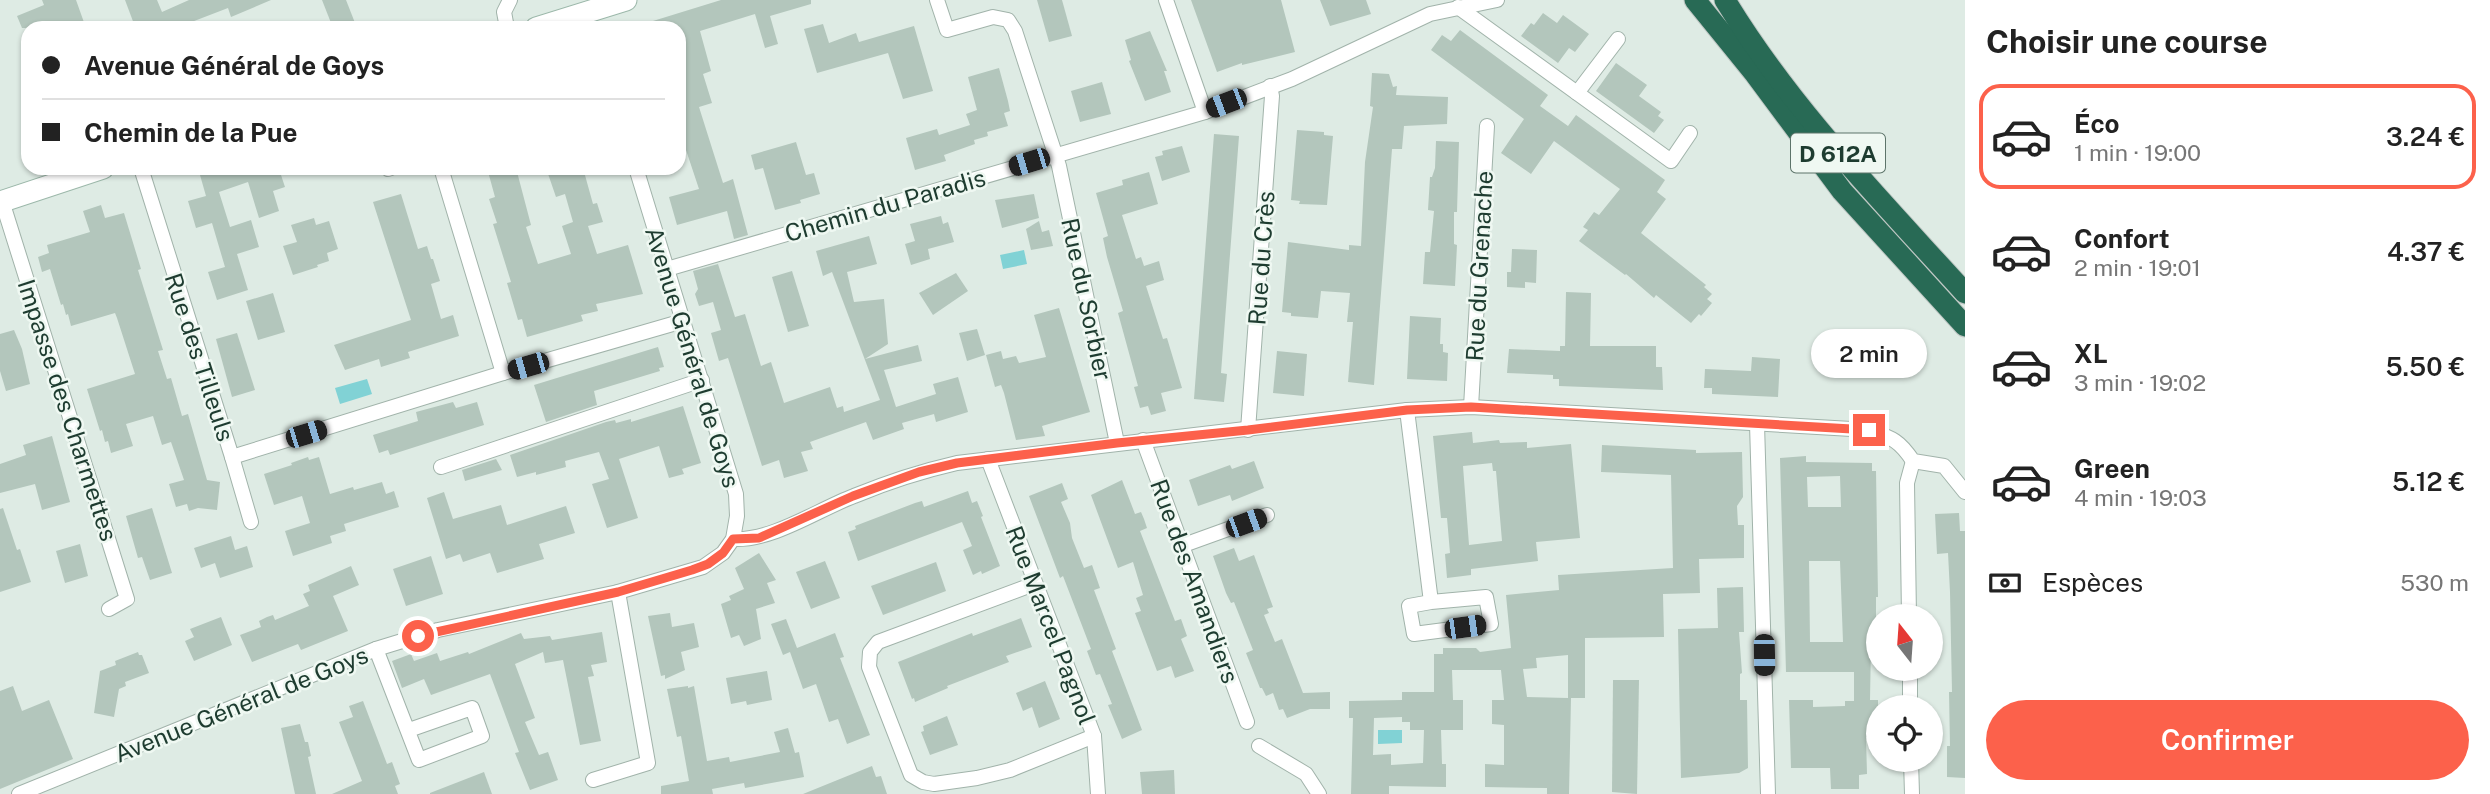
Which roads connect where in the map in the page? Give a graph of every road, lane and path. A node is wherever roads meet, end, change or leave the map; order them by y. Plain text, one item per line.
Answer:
1 (510, 0) edge
2 (626, 0) edge
3 (937, 0) edge
4 (1166, 0) edge
5 (1497, 0) edge
6 (1696, 0) edge
7 (1713, 0) edge
8 (1725, 0) edge
9 (1458, 7) junction
10 (505, 21) edge
11 (575, 21) edge
12 (1618, 38) dead end
13 (1755, 74) junction
14 (1270, 86) junction
15 (1577, 93) junction
16 (1205, 112) junction
17 (1487, 126) dead end
18 (1690, 132) dead end
19 (1055, 155) junction
20 (82, 175) edge
21 (143, 175) edge
22 (443, 175) edge
23 (638, 175) edge
24 (1, 202) edge
25 (667, 269) junction
26 (1965, 293) edge
27 (683, 321) junction
28 (1965, 326) edge
29 (503, 373) junction
30 (702, 380) junction
31 (1471, 407) junction
32 (1407, 410) junction
33 (1757, 424) junction
34 (1248, 430) junction
35 (1143, 440) junction
36 (1117, 443) junction
37 (232, 457) junction
38 (988, 459) junction
39 (1913, 461) junction
40 (441, 467) dead end
41 (1965, 492) edge
42 (1267, 515) dead end
43 (251, 522) dead end
44 (733, 539) junction
45 (1181, 546) junction
46 (1034, 584) junction
47 (618, 592) junction
48 (1432, 602) junction
49 (1909, 604) edge
50 (109, 609) dead end
51 (376, 649) junction
52 (1247, 722) dead end
53 (408, 730) junction
54 (1094, 736) junction
55 (1259, 746) dead end
56 (1911, 772) edge
57 (593, 780) dead end
58 (19, 794) edge
59 (1098, 794) edge
60 (1319, 794) edge
61 (1768, 794) edge
62 (1912, 794) edge

1 - 10 street
2 - 11 main road
3 - 19 street, Rue du Sorbier
4 - 16 street
5 - 9 street, Chemin du Paradis
6 - 13 highway
7 - 13 highway, D 612A
8 - 26 highway, D 612A
9 - 14 street, Chemin du Paradis
9 - 15 street
12 - 15 street
13 - 28 highway, D 612A
14 - 16 street, Chemin du Paradis
14 - 34 street, Rue du Crès
15 - 18 street
16 - 19 street, Chemin du Paradis
17 - 31 street, Rue du Grenache
19 - 25 street, Chemin du Paradis
19 - 36 street, Rue du Sorbier
20 - 24 main road
21 - 37 street, Rue des Tilleuls
22 - 29 street
23 - 25 street, Avenue Général de Goys
24 - 50 street, Impasse des Charmettes
25 - 27 street, Avenue Général de Goys
27 - 29 street, Rue des Tilleuls
27 - 30 street, Avenue Général de Goys
29 - 37 street, Rue des Tilleuls
30 - 40 street
30 - 44 street, Avenue Général de Goys
31 - 32 street
31 - 33 street
32 - 34 street
32 - 48 street
33 - 39 street
33 - 61 street
34 - 35 street
35 - 36 street
35 - 45 street, Rue des Amandiers
36 - 38 street
37 - 43 street
38 - 44 street
38 - 46 street, Rue Marcel Pagnol
39 - 41 street
39 - 49 street
42 - 45 street
44 - 47 street, Avenue Général de Goys
45 - 52 street, Rue des Amandiers
46 - 54 street, Rue Marcel Pagnol
46 - 54 street
47 - 51 street, Avenue Général de Goys
47 - 57 street
48 - 48 street
51 - 53 street
51 - 58 street, Avenue Général de Goys
53 - 53 street
54 - 59 street, Rue Marcel Pagnol
55 - 60 street
56 - 62 street

